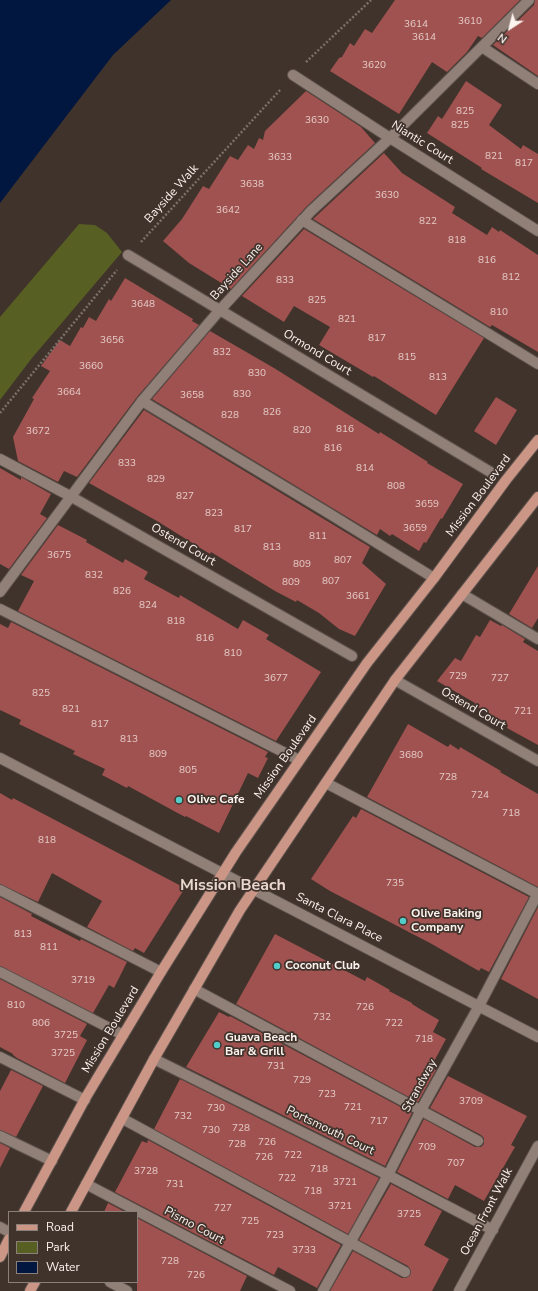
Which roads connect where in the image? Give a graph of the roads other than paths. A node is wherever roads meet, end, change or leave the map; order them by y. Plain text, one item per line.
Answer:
1 (529, 0) edge
2 (482, 47) junction
3 (293, 75) road end
4 (538, 84) edge
5 (390, 138) junction
6 (302, 220) junction
7 (538, 231) edge
8 (128, 256) road end
9 (220, 311) junction
10 (538, 364) edge
11 (142, 401) junction
12 (538, 440) edge
13 (0, 459) edge
14 (492, 473) dead end
15 (70, 496) junction
16 (538, 498) edge
17 (434, 578) junction
18 (0, 592) edge
19 (462, 594) junction
20 (0, 609) edge
21 (538, 639) edge
22 (352, 656) dead end
23 (395, 680) junction
24 (0, 758) edge
25 (299, 760) junction
26 (538, 761) edge
27 (326, 783) junction
28 (223, 873) junction
29 (254, 889) junction
30 (0, 890) edge
31 (538, 894) edge
32 (0, 972) edge
33 (161, 972) junction
34 (194, 989) junction
35 (479, 1006) junction
36 (123, 1035) junction
37 (538, 1036) edge
38 (0, 1057) edge
39 (154, 1059) junction
40 (85, 1100) junction
41 (422, 1110) junction
42 (123, 1119) junction
43 (0, 1136) edge
44 (478, 1141) dead end
45 (538, 1146) edge
46 (52, 1161) junction
47 (388, 1175) junction
48 (86, 1184) junction
49 (25, 1211) edge
50 (72, 1211) edge
51 (137, 1211) edge
52 (138, 1211) edge
53 (493, 1230) junction
54 (8, 1241) edge
55 (351, 1242) junction
56 (0, 1257) edge
57 (405, 1272) dead end
58 (112, 1283) edge
59 (127, 1291) edge
60 (290, 1291) edge
61 (323, 1291) edge
62 (459, 1291) edge

1 - 2 street, Bayside Lane
2 - 4 street
2 - 5 street, Bayside Lane
3 - 5 street, Niantic Court
5 - 6 street, Bayside Lane
5 - 7 street, Niantic Court
6 - 9 street, Bayside Lane
6 - 10 street
8 - 9 street, Ormond Court
9 - 11 street, Bayside Lane
9 - 14 street, Ormond Court
11 - 15 street, Bayside Lane
11 - 17 street
12 - 17 main road, Mission Boulevard
13 - 15 street, Ostend Court
15 - 18 street, Bayside Lane
15 - 22 street, Ostend Court
16 - 19 main road
17 - 25 main road, Mission Boulevard
19 - 21 street
19 - 23 main road
20 - 25 street
23 - 26 street, Ostend Court
23 - 27 main road
24 - 28 street, Santa Clara Place
25 - 28 main road, Mission Boulevard
27 - 29 main road
27 - 31 street
28 - 29 street, Santa Clara Place
28 - 33 main road, Mission Boulevard
29 - 34 main road
29 - 35 street, Santa Clara Place
30 - 33 street
31 - 35 street, Strandway
32 - 36 street
33 - 36 main road, Mission Boulevard
34 - 39 main road
34 - 41 street
35 - 37 street, Santa Clara Place
35 - 41 street, Strandway
36 - 40 main road, Mission Boulevard
38 - 40 street
39 - 42 main road
39 - 47 street, Portsmouth Court
40 - 46 main road, Mission Boulevard
41 - 44 street
41 - 47 street, Strandway
42 - 48 main road
42 - 55 street
43 - 46 street
45 - 53 street, Ocean Front Walk
46 - 49 main road, Mission Boulevard
47 - 53 street, Portsmouth Court
47 - 55 street, Strandway
48 - 50 main road
48 - 51 street, Pismo Court
52 - 60 street, Pismo Court
53 - 62 street, Ocean Front Walk
54 - 56 main road
55 - 57 street
55 - 61 street, Strandway
58 - 59 street

